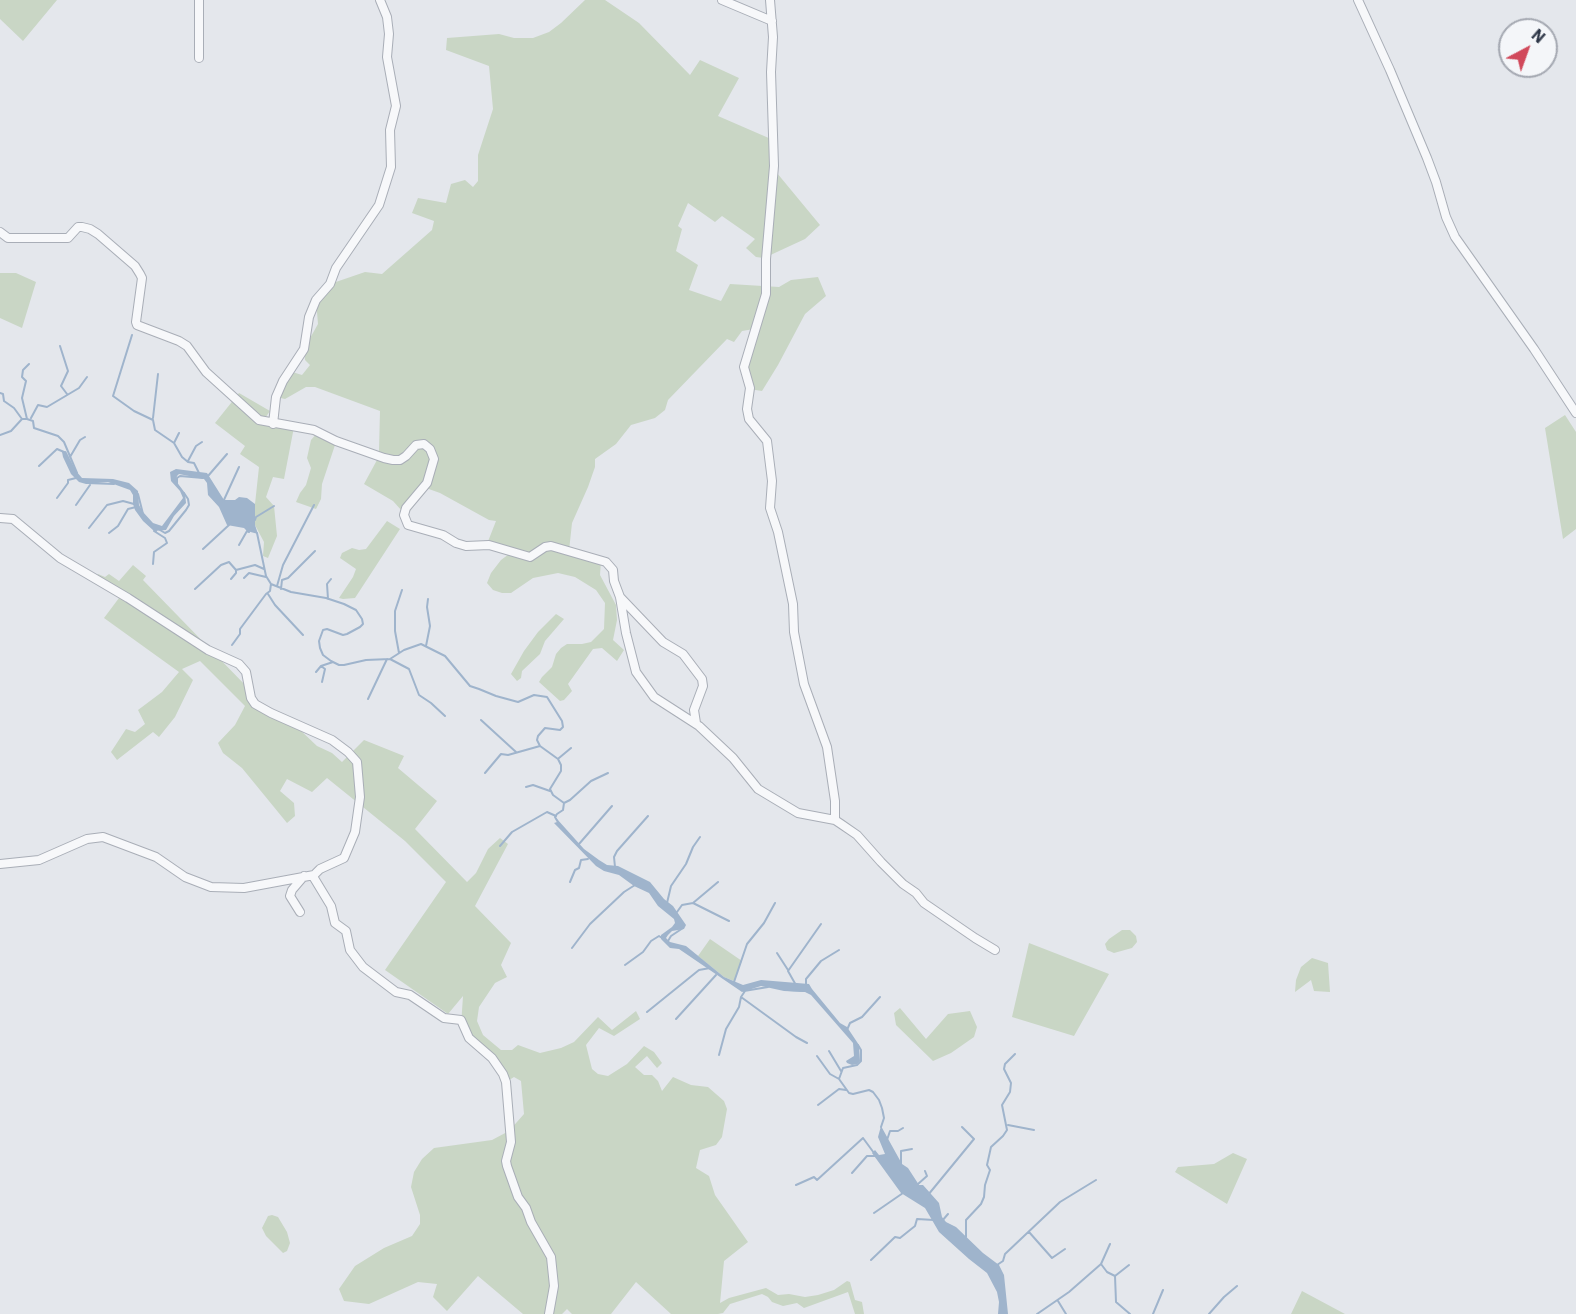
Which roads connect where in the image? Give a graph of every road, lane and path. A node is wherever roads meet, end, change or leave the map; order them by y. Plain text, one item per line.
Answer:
1 (200, 0) edge
2 (380, 0) edge
3 (722, 0) edge
4 (770, 0) edge
5 (1358, 0) edge
6 (772, 21) junction
7 (200, 58) dead end
8 (0, 232) edge
9 (1576, 413) edge
10 (273, 424) junction
11 (0, 518) edge
12 (620, 597) junction
13 (696, 723) junction
14 (835, 820) junction
15 (0, 864) edge
16 (314, 875) junction
17 (304, 876) junction
18 (300, 912) dead end
19 (995, 950) dead end
20 (549, 1314) edge

1 - 7 street
2 - 10 street
3 - 6 street
4 - 6 street
5 - 9 street
6 - 14 street
8 - 10 street
10 - 12 street
11 - 16 street
12 - 13 street
12 - 13 street
13 - 14 street
14 - 19 street
15 - 17 street
16 - 17 street
16 - 20 street
17 - 18 street

